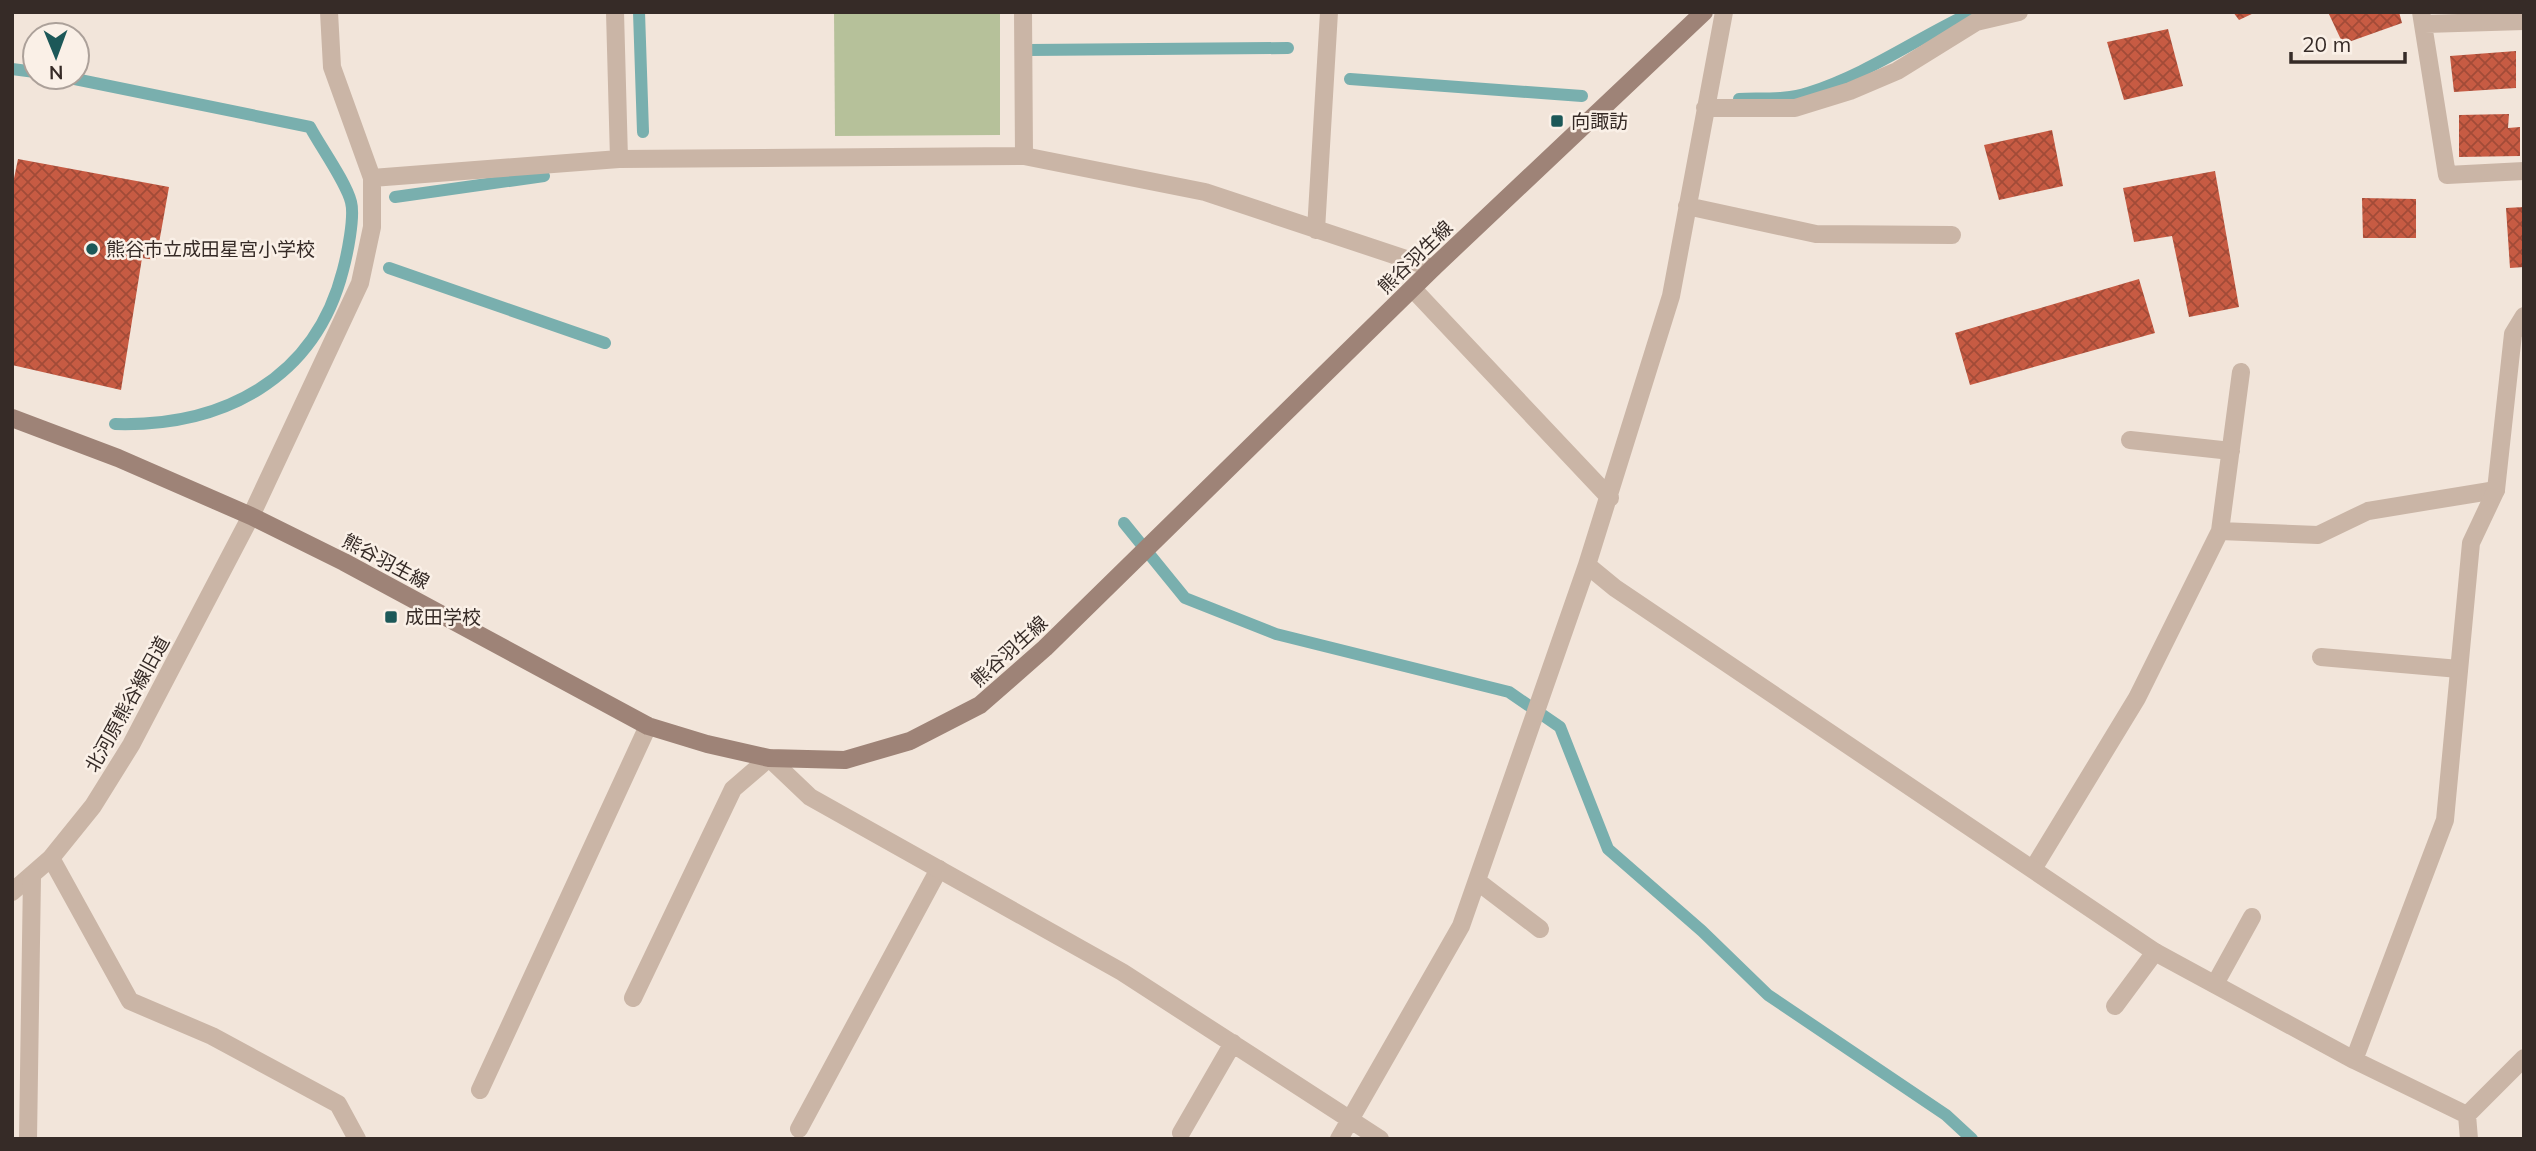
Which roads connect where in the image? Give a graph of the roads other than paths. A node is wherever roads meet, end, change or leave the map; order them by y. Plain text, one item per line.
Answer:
1 (329, 12) edge
2 (615, 12) edge
3 (1023, 12) edge
4 (1329, 12) edge
5 (1704, 12) edge
6 (1724, 12) edge
7 (2019, 12) edge
8 (2423, 18) edge
9 (2524, 21) edge
10 (1705, 108) junction
11 (1024, 156) junction
12 (619, 159) junction
13 (2524, 172) edge
14 (372, 178) junction
15 (1687, 206) junction
16 (1316, 230) junction
17 (1952, 234) dead end
18 (1433, 268) junction
19 (1413, 289) junction
20 (2524, 316) edge
21 (2241, 372) dead end
22 (12, 418) edge
23 (2130, 440) dead end
24 (2231, 451) junction
25 (2496, 490) junction
26 (1610, 498) junction
27 (251, 516) junction
28 (2220, 531) junction
29 (1587, 565) junction
30 (2321, 657) dead end
31 (2459, 669) junction
32 (648, 726) junction
33 (769, 758) junction
34 (51, 858) junction
35 (939, 869) junction
36 (2033, 869) junction
37 (32, 876) junction
38 (1477, 881) junction
39 (12, 892) edge
40 (2252, 917) dead end
41 (1540, 929) dead end
42 (2155, 952) junction
43 (2215, 984) junction
44 (633, 998) dead end
45 (2115, 1006) dead end
46 (1233, 1043) junction
47 (2524, 1058) edge
48 (2354, 1060) junction
49 (480, 1090) dead end
50 (2467, 1115) junction
51 (1350, 1118) junction
52 (799, 1129) dead end
53 (1181, 1133) dead end
54 (27, 1139) edge
55 (357, 1139) edge
56 (1339, 1139) edge
57 (1380, 1139) edge
58 (2469, 1139) edge

1 - 14 street, 北河原熊谷線旧道
2 - 12 street
3 - 11 street
4 - 16 street
5 - 18 main road, 熊谷羽生線
6 - 10 street
7 - 10 street
8 - 9 street
8 - 13 street
10 - 15 street
11 - 12 street
11 - 16 street
12 - 14 street
14 - 27 street, 北河原熊谷線旧道
15 - 17 street
15 - 26 street
16 - 18 street
18 - 19 main road, 熊谷羽生線
19 - 26 street
19 - 33 main road, 熊谷羽生線
20 - 25 street
21 - 24 street
22 - 27 main road, 熊谷羽生線
23 - 24 street
24 - 28 street
25 - 28 street
25 - 31 street
26 - 29 street
27 - 32 main road, 熊谷羽生線
27 - 34 street, 北河原熊谷線旧道
28 - 36 street
29 - 36 street
29 - 38 street
30 - 31 street
31 - 48 street
32 - 33 main road, 熊谷羽生線
32 - 49 street
33 - 35 street
33 - 44 street
34 - 37 street, 北河原熊谷線旧道
34 - 55 street
35 - 46 street
35 - 52 street
36 - 42 street
37 - 39 street, 北河原熊谷線旧道
37 - 54 street
38 - 41 street
38 - 51 street
40 - 43 street
42 - 43 street
42 - 45 street
43 - 48 street
46 - 51 street
46 - 53 street
47 - 50 street
48 - 50 street
50 - 58 street
51 - 56 street
51 - 57 street

